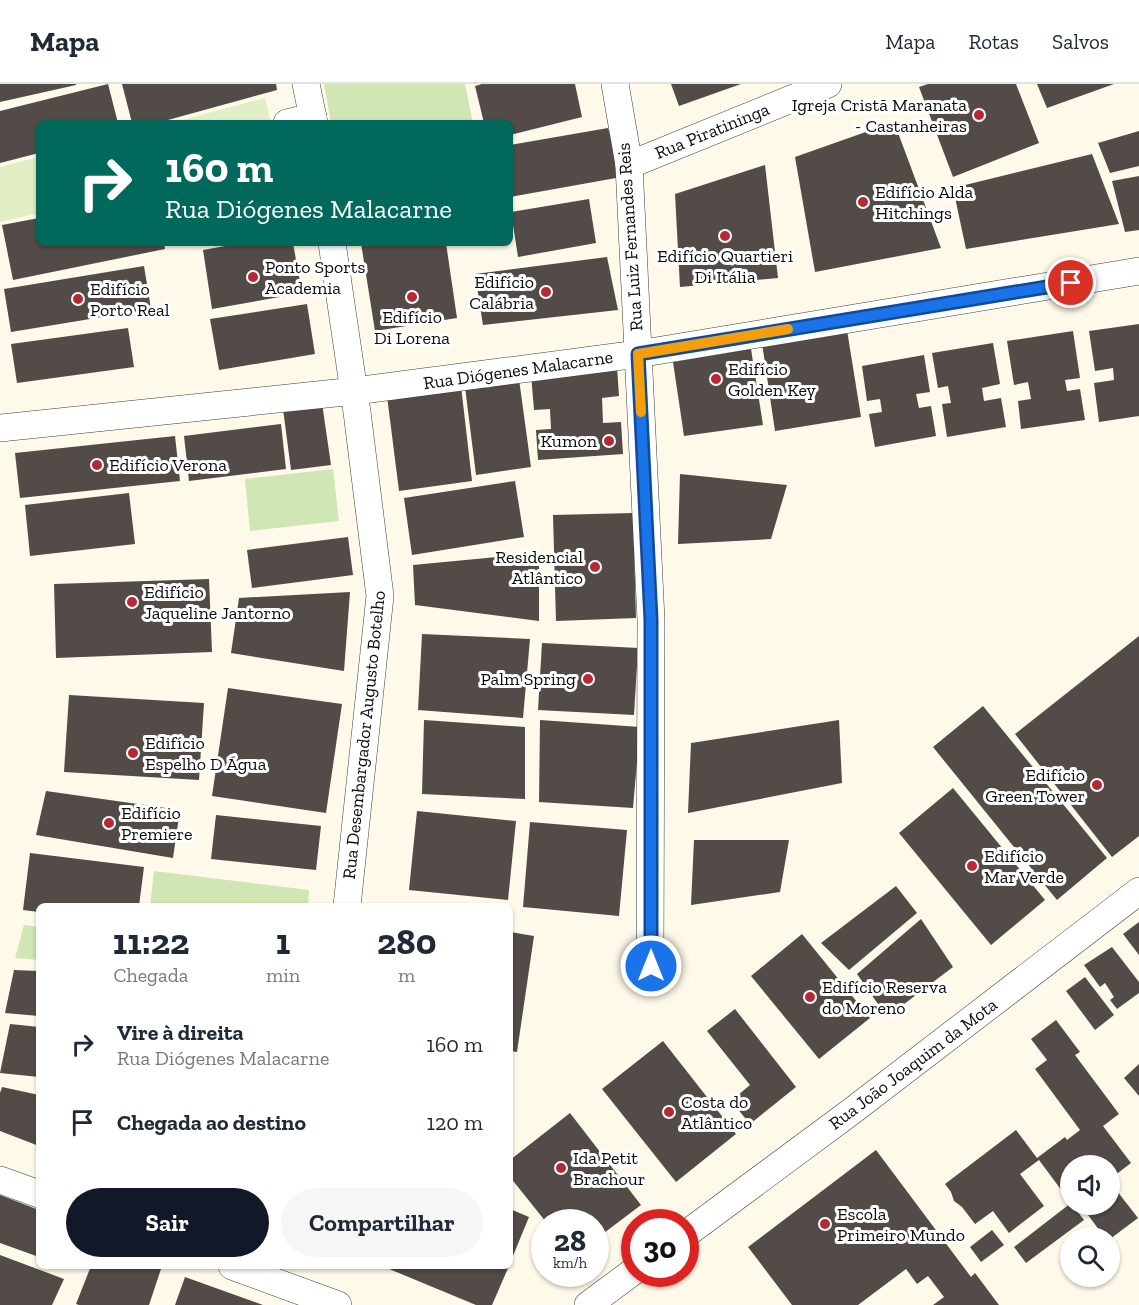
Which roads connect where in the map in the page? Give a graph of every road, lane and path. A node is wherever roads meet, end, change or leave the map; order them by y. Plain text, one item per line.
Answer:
1 (306, 84) edge
2 (615, 84) edge
3 (828, 84) edge
4 (314, 120) edge
5 (629, 165) junction
6 (332, 246) edge
7 (1139, 272) edge
8 (638, 354) junction
9 (355, 391) junction
10 (0, 428) edge
11 (1139, 891) edge
12 (347, 903) edge
13 (651, 966) dead end
14 (0, 1180) edge
15 (36, 1193) edge
16 (699, 1224) edge
17 (240, 1269) edge
18 (621, 1281) edge
19 (281, 1285) edge
20 (338, 1305) edge
21 (588, 1305) edge

1 - 4 street
2 - 5 street, Rua Luiz Fernandes Reis
3 - 5 street, Rua Piratininga
5 - 8 street, Rua Luiz Fernandes Reis
6 - 9 street, Rua Desembargador Augusto Botelho
7 - 8 street, Rua Diógenes Malacarne
8 - 9 street, Rua Diógenes Malacarne
8 - 13 street, Rua Luiz Fernandes Reis
9 - 10 street, Rua Diógenes Malacarne
9 - 12 street, Rua Desembargador Augusto Botelho
11 - 16 street, Rua João Joaquim da Mota
14 - 15 street
17 - 19 street
18 - 21 street
19 - 20 street

